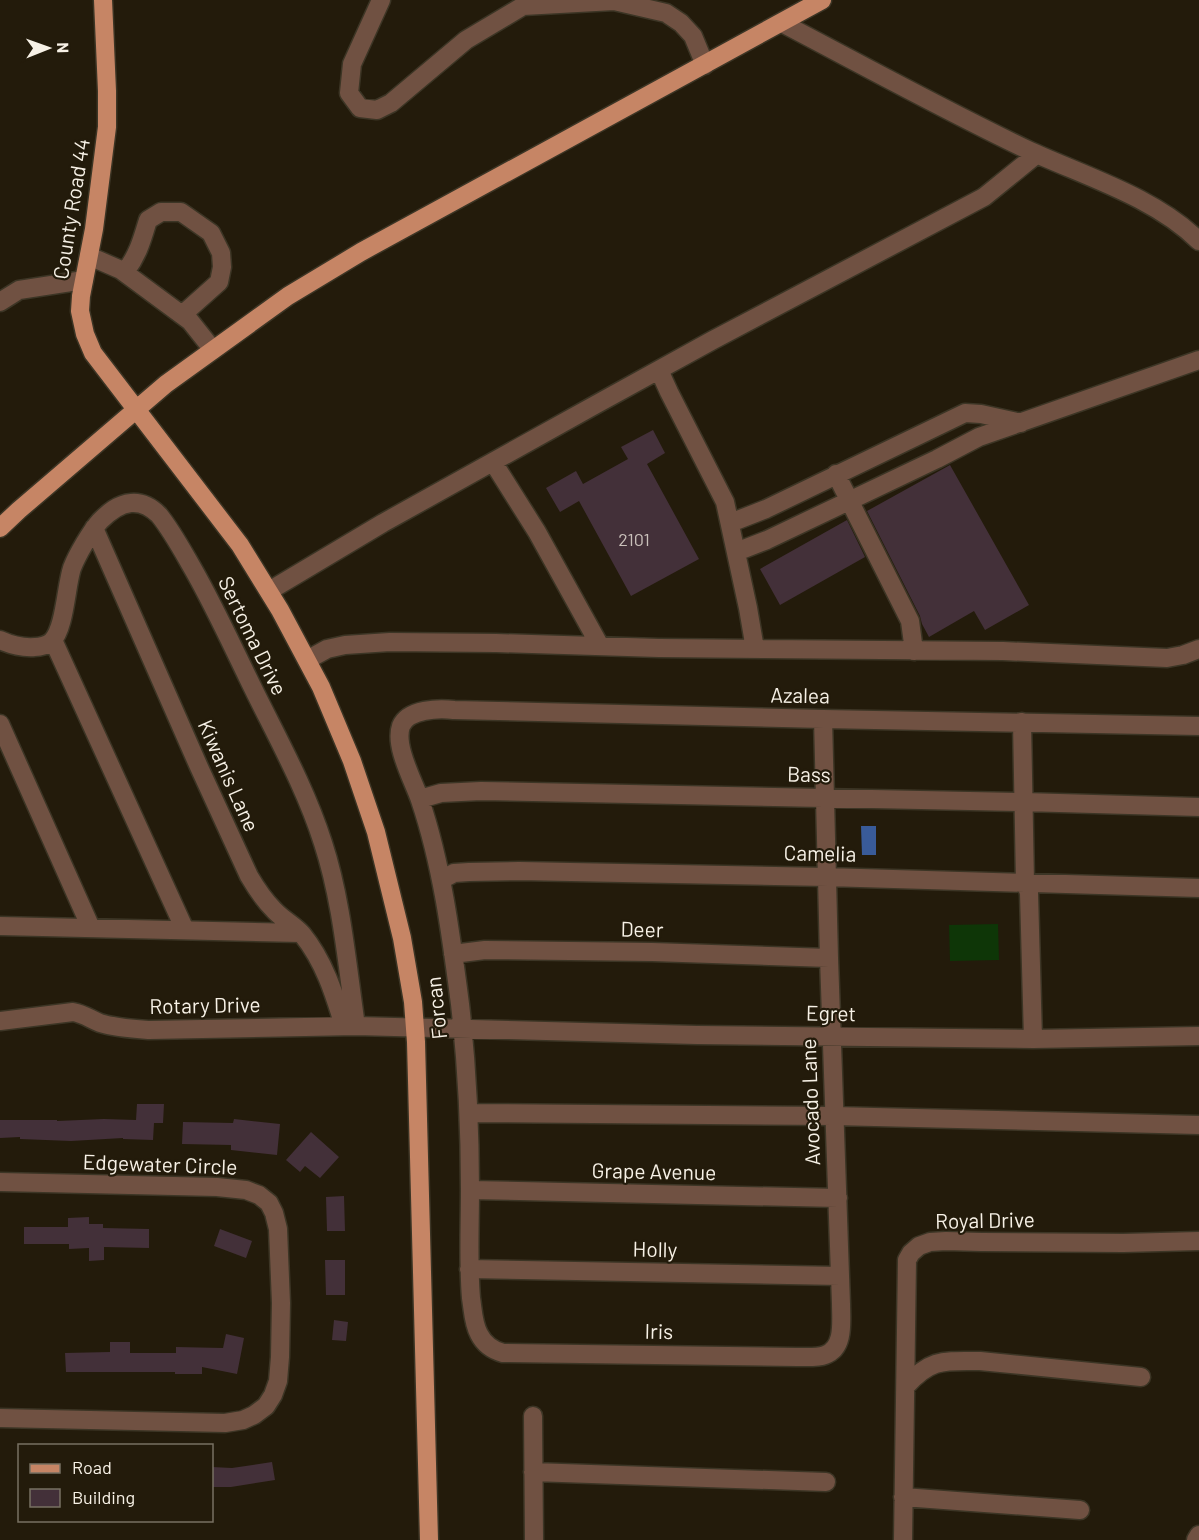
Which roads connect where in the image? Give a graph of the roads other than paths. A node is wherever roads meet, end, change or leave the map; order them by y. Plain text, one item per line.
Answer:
1 (104, 0) edge
2 (381, 0) edge
3 (822, 0) edge
4 (522, 3) edge
5 (782, 23) junction
6 (705, 65) junction
7 (1037, 154) junction
8 (1199, 241) edge
9 (89, 256) junction
10 (125, 272) junction
11 (84, 280) junction
12 (2, 298) edge
13 (182, 315) junction
14 (213, 350) junction
15 (1199, 360) edge
16 (659, 370) junction
17 (135, 410) junction
18 (1021, 423) junction
19 (494, 462) junction
20 (836, 474) junction
21 (849, 501) junction
22 (730, 523) junction
23 (0, 528) edge
24 (94, 528) junction
25 (736, 552) junction
26 (269, 591) junction
27 (0, 640) edge
28 (53, 640) junction
29 (600, 646) junction
30 (754, 649) junction
31 (1199, 649) edge
32 (914, 651) junction
33 (307, 660) junction
34 (823, 719) junction
35 (404, 721) joint
36 (1022, 722) junction
37 (0, 724) edge
38 (1199, 726) edge
39 (825, 798) junction
40 (420, 799) junction
41 (1023, 802) junction
42 (1199, 807) edge
43 (827, 877) junction
44 (441, 880) junction
45 (1025, 882) junction
46 (1199, 888) edge
47 (0, 926) edge
48 (91, 928) junction
49 (185, 930) junction
50 (301, 933) junction
51 (453, 954) junction
52 (829, 958) junction
53 (0, 1021) edge
54 (350, 1026) junction
55 (415, 1027) junction
56 (462, 1028) junction
57 (831, 1036) junction
58 (1199, 1036) edge
59 (1033, 1039) junction
60 (469, 1113) junction
61 (834, 1116) junction
62 (1199, 1125) edge
63 (0, 1182) edge
64 (470, 1190) junction
65 (838, 1198) junction
66 (1199, 1241) edge
67 (469, 1269) junction
68 (840, 1276) junction
69 (471, 1297) joint
70 (840, 1304) joint
71 (1141, 1377) dead end
72 (906, 1386) junction
73 (533, 1416) dead end
74 (0, 1418) edge
75 (533, 1472) junction
76 (826, 1482) dead end
77 (903, 1497) junction
78 (1080, 1510) dead end
79 (1199, 1535) edge
80 (429, 1540) edge
81 (534, 1540) edge
82 (903, 1540) edge
83 (1196, 1540) edge

1 - 9 main road, County Road 44
2 - 4 street
3 - 5 main road
4 - 6 street
5 - 6 main road
5 - 7 street
6 - 14 main road
7 - 8 street
7 - 16 street
9 - 10 street
9 - 11 main road, County Road 44
10 - 13 street
10 - 13 street
11 - 12 street
11 - 17 main road, County Road 44
13 - 14 street
14 - 17 main road
15 - 18 street
16 - 19 street
16 - 22 street
17 - 23 main road
17 - 26 main road, County Road 44
18 - 20 street
18 - 21 street
19 - 26 street
19 - 29 street
20 - 21 street
20 - 22 street
21 - 25 street
21 - 32 street
22 - 25 street
24 - 28 street, Sertoma Drive
24 - 50 street, Kiwanis Lane
24 - 54 street, Sertoma Drive
25 - 30 street
26 - 33 main road, County Road 44
27 - 28 street
28 - 49 street
29 - 30 street
29 - 33 street
30 - 32 street
31 - 32 street
33 - 55 main road, County Road 44
34 - 35 street, Azalea
34 - 36 street, Azalea
34 - 39 street, Avocado Lane
35 - 40 street, Forcan
36 - 38 street, Azalea
36 - 41 street
37 - 48 street
39 - 40 street, Bass
39 - 41 street, Bass
39 - 43 street, Avocado Lane
40 - 44 street, Forcan
41 - 42 street, Bass
41 - 45 street
43 - 44 street, Camelia
43 - 45 street, Camelia
43 - 52 street, Avocado Lane
44 - 51 street, Forcan
45 - 46 street, Camelia
45 - 59 street
47 - 48 street
48 - 49 street
49 - 50 street
50 - 54 street, Kiwanis Lane
51 - 52 street, Deer
51 - 56 street, Forcan
52 - 57 street, Avocado Lane
53 - 54 street, Rotary Drive
54 - 55 street, Rotary Drive
55 - 56 street, Egret
55 - 80 main road, County Road 44
56 - 57 street, Egret
56 - 60 street, Forcan
57 - 59 street, Egret
57 - 61 street, Avocado Lane
58 - 59 street, Egret
60 - 61 street
60 - 64 street, Forcan
61 - 62 street
61 - 65 street, Avocado Lane
63 - 74 street, Edgewater Circle
64 - 65 street, Grape Avenue
64 - 67 street, Forcan
65 - 68 street, Avocado Lane
66 - 72 street, Royal Drive
67 - 68 street, Holly
67 - 69 street, Forcan
68 - 70 street, Avocado Lane
69 - 70 street, Iris
71 - 72 street
72 - 77 street, Royal Drive
73 - 75 street
75 - 76 street
75 - 81 street
77 - 78 street
77 - 82 street, Royal Drive
79 - 83 street

